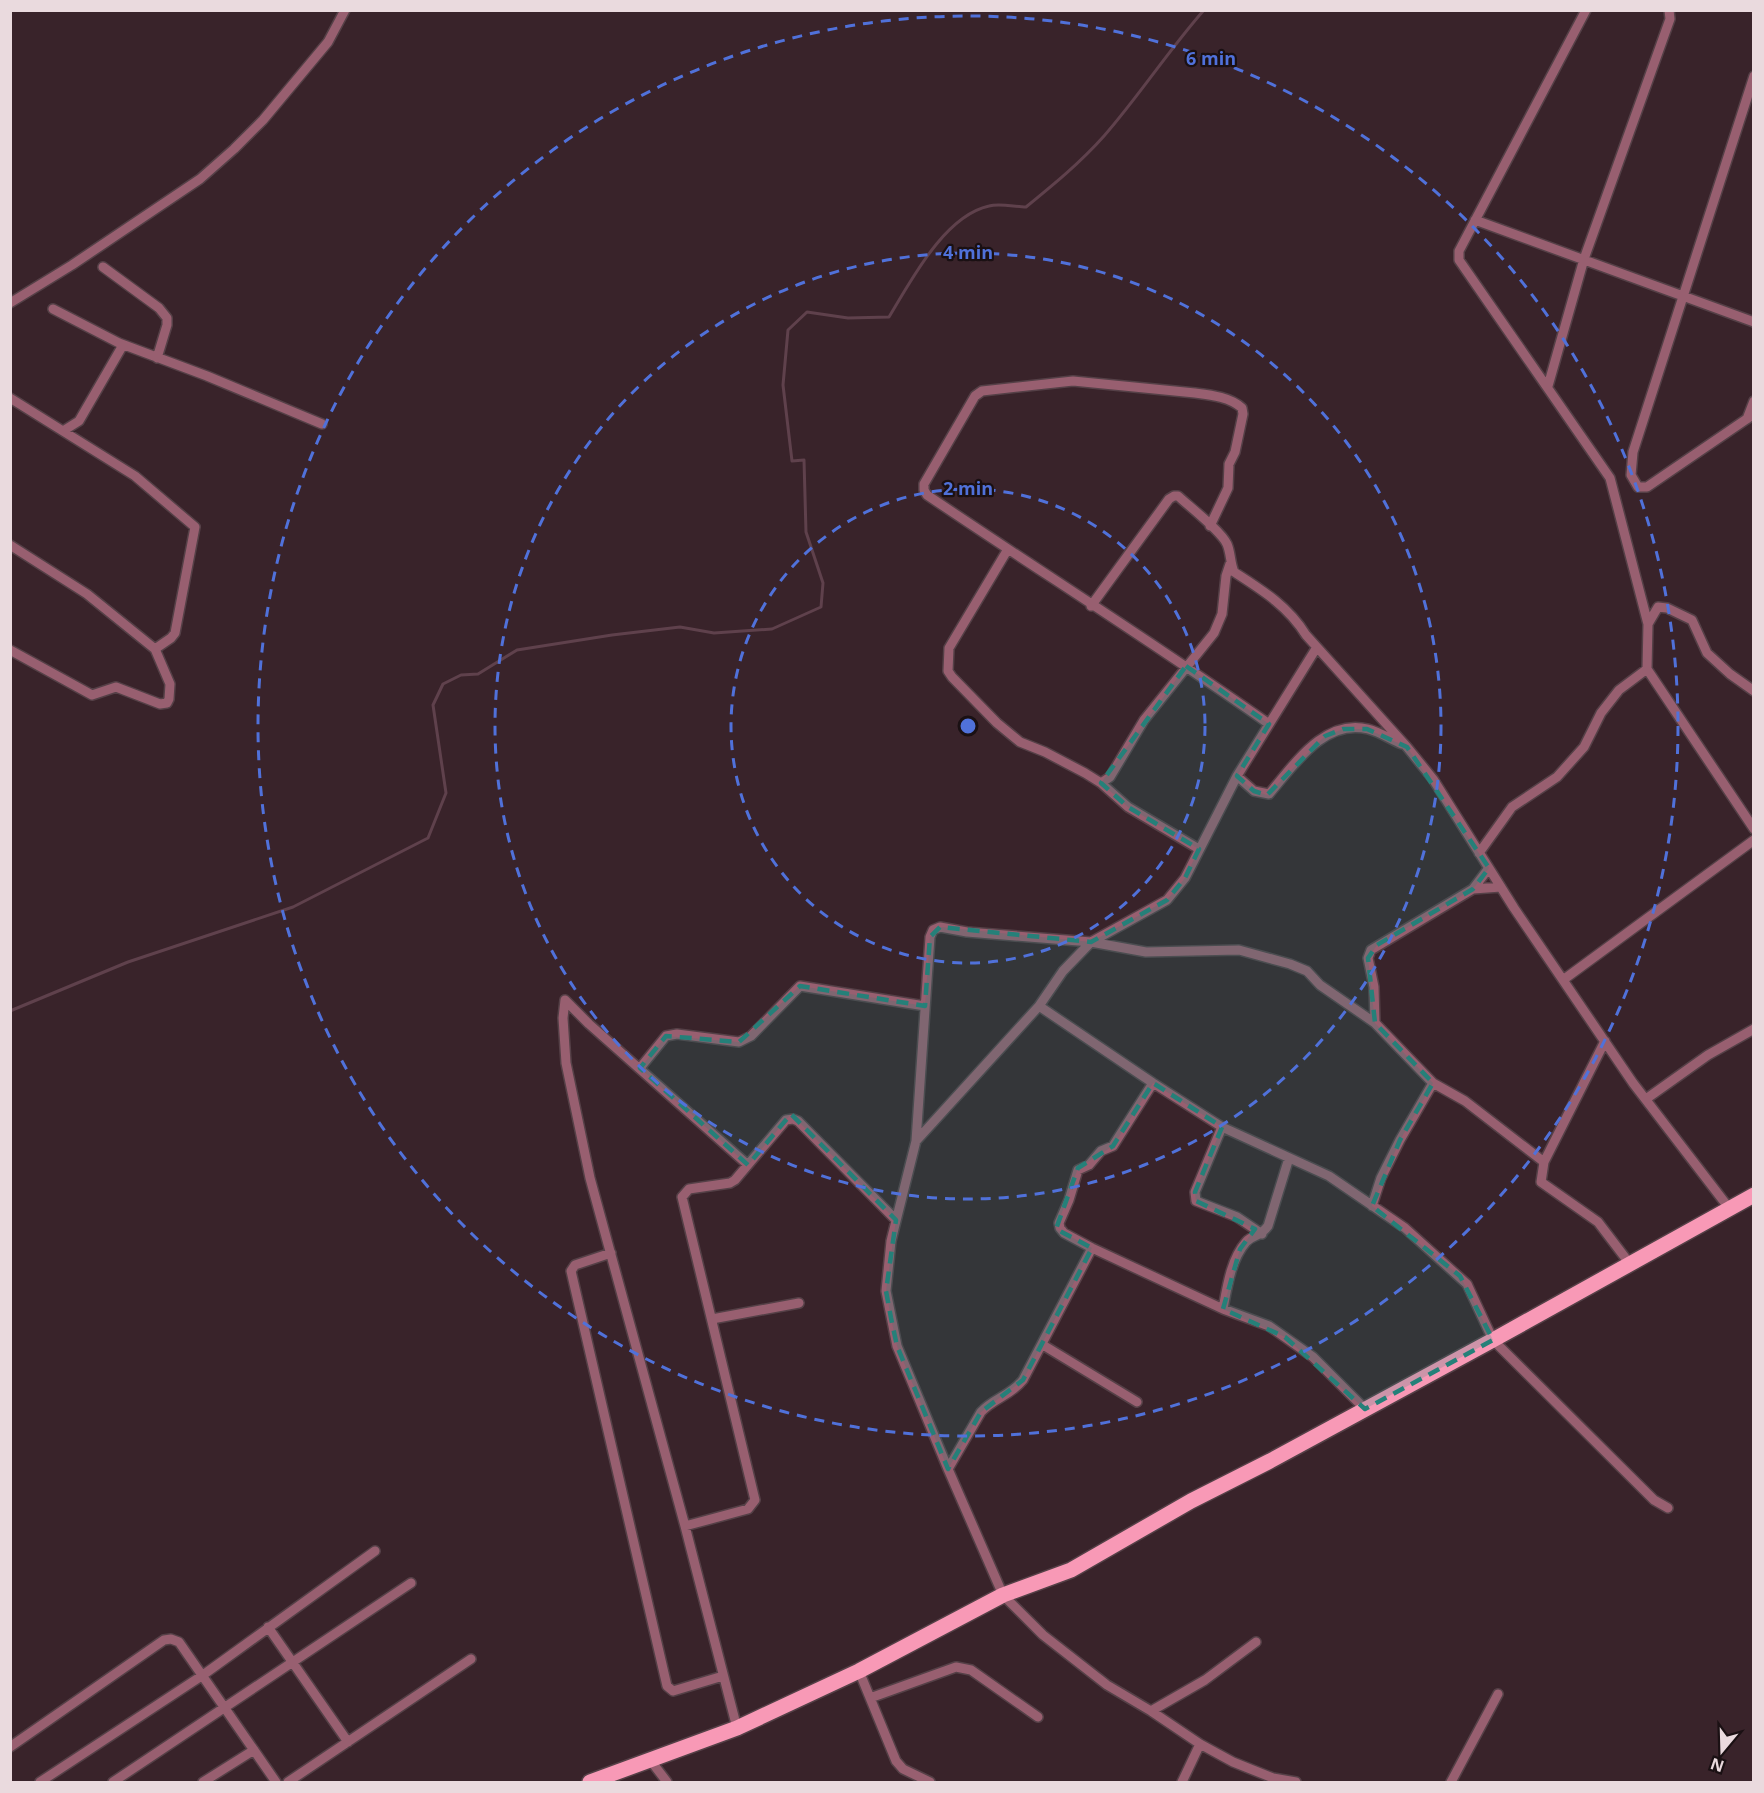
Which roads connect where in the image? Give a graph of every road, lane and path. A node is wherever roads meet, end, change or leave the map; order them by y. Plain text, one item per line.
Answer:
1 (345, 10) edge
2 (1586, 10) edge
3 (1669, 10) edge
4 (1754, 76) edge
5 (1475, 220) junction
6 (1584, 259) junction
7 (103, 267) dead end
8 (1682, 296) junction
9 (10, 303) edge
10 (53, 309) dead end
11 (1754, 322) edge
12 (123, 345) junction
13 (157, 358) junction
14 (1548, 386) junction
15 (10, 398) edge
16 (1754, 401) edge
17 (1750, 416) edge
18 (322, 424) dead end
19 (63, 431) junction
20 (1210, 526) junction
21 (1008, 549) junction
22 (12, 550) edge
23 (1230, 564) junction
24 (1091, 606) junction
25 (1648, 624) junction
26 (1317, 647) junction
27 (155, 649) junction
28 (10, 651) edge
29 (1186, 666) junction
30 (1647, 669) junction
31 (1754, 691) edge
32 (1269, 724) junction
33 (1407, 747) junction
34 (1237, 776) junction
35 (1101, 783) junction
36 (1754, 829) edge
37 (1754, 840) edge
38 (1198, 849) junction
39 (1479, 853) junction
40 (1489, 868) junction
41 (1501, 887) junction
42 (1473, 889) junction
43 (1091, 942) junction
44 (1563, 980) junction
45 (925, 1006) junction
46 (1039, 1006) junction
47 (1375, 1023) junction
48 (1754, 1029) edge
49 (1605, 1041) junction
50 (640, 1068) junction
51 (1153, 1083) junction
52 (1433, 1083) junction
53 (1646, 1099) junction
54 (1222, 1127) junction
55 (916, 1141) junction
56 (1289, 1158) junction
57 (1544, 1162) junction
58 (748, 1165) junction
59 (1754, 1195) edge
60 (1372, 1206) junction
61 (1729, 1208) junction
62 (896, 1220) junction
63 (1262, 1234) junction
64 (1092, 1248) junction
65 (611, 1253) junction
66 (1630, 1264) junction
67 (799, 1303) dead end
68 (1223, 1309) junction
69 (712, 1319) junction
70 (1493, 1340) junction
71 (1043, 1345) junction
72 (1137, 1402) dead end
73 (1365, 1409) junction
74 (948, 1469) junction
75 (1668, 1508) dead end
76 (686, 1526) junction
77 (375, 1551) dead end
78 (411, 1583) dead end
79 (1003, 1595) junction
80 (268, 1627) junction
81 (1256, 1642) dead end
82 (471, 1659) dead end
83 (293, 1662) junction
84 (859, 1671) junction
85 (203, 1675) junction
86 (723, 1676) junction
87 (1498, 1694) dead end
88 (870, 1698) junction
89 (225, 1708) junction
90 (1151, 1711) junction
91 (1038, 1717) dead end
92 (737, 1728) junction
93 (348, 1742) junction
94 (1200, 1744) junction
95 (10, 1747) edge
96 (254, 1750) junction
97 (651, 1761) junction
98 (40, 1782) edge
99 (113, 1782) edge
100 (203, 1782) edge
101 (276, 1782) edge
102 (288, 1782) edge
103 (590, 1782) edge
104 (667, 1782) edge
105 (930, 1782) edge
106 (1182, 1782) edge
107 (1296, 1782) edge
108 (1451, 1782) edge

1 - 9 street
2 - 5 street
3 - 6 street
4 - 8 street
5 - 6 street
5 - 14 street
6 - 8 street
6 - 14 street
7 - 13 street
8 - 11 street
8 - 17 street
10 - 12 street
12 - 13 street
12 - 19 street
13 - 18 street
14 - 25 street
15 - 19 street
16 - 17 street
19 - 27 street
20 - 21 street
20 - 23 street
20 - 24 street
21 - 24 street
21 - 35 street
22 - 27 street
23 - 26 street
23 - 29 street
24 - 29 street
25 - 30 street
25 - 31 street
26 - 32 street
26 - 33 street
27 - 28 street
29 - 32 street
29 - 35 street
30 - 36 street
30 - 39 street
32 - 34 street
33 - 34 street
33 - 39 street
34 - 38 street
35 - 38 street
37 - 44 street
38 - 43 street
39 - 40 street
40 - 41 street
40 - 42 street
41 - 42 street
41 - 44 street
42 - 47 street
43 - 45 street
43 - 46 street
43 - 47 street
44 - 49 street
45 - 50 street
45 - 55 street
46 - 51 street
46 - 55 street
47 - 52 street
48 - 53 street
49 - 53 street
49 - 57 street
50 - 58 street
50 - 65 street
51 - 54 street
51 - 64 street
52 - 57 street
52 - 60 street
53 - 61 street
54 - 56 street
54 - 63 street
55 - 62 street
56 - 60 street
56 - 63 street
57 - 66 street
58 - 62 street
58 - 69 street
59 - 61 main road
60 - 70 street
61 - 66 main road
62 - 74 street
63 - 68 street
64 - 68 street
64 - 71 street
65 - 76 street
65 - 86 street
66 - 70 main road
67 - 69 street
68 - 73 street
69 - 76 street
70 - 73 main road
70 - 75 street
71 - 72 street
71 - 74 street
73 - 79 main road
74 - 79 street
76 - 86 street
77 - 80 street
78 - 83 street
79 - 84 main road
79 - 90 street
80 - 83 street
80 - 85 street
81 - 90 street
82 - 93 street
83 - 89 street
83 - 93 street
84 - 88 street
84 - 92 main road
85 - 89 street
85 - 95 street
85 - 98 street
86 - 92 street
87 - 108 street
88 - 91 street
88 - 105 street
89 - 96 street
89 - 99 street
90 - 94 street
92 - 97 main road
93 - 102 street
94 - 106 street
94 - 107 street
96 - 100 street
96 - 101 street
97 - 103 main road
97 - 104 street

